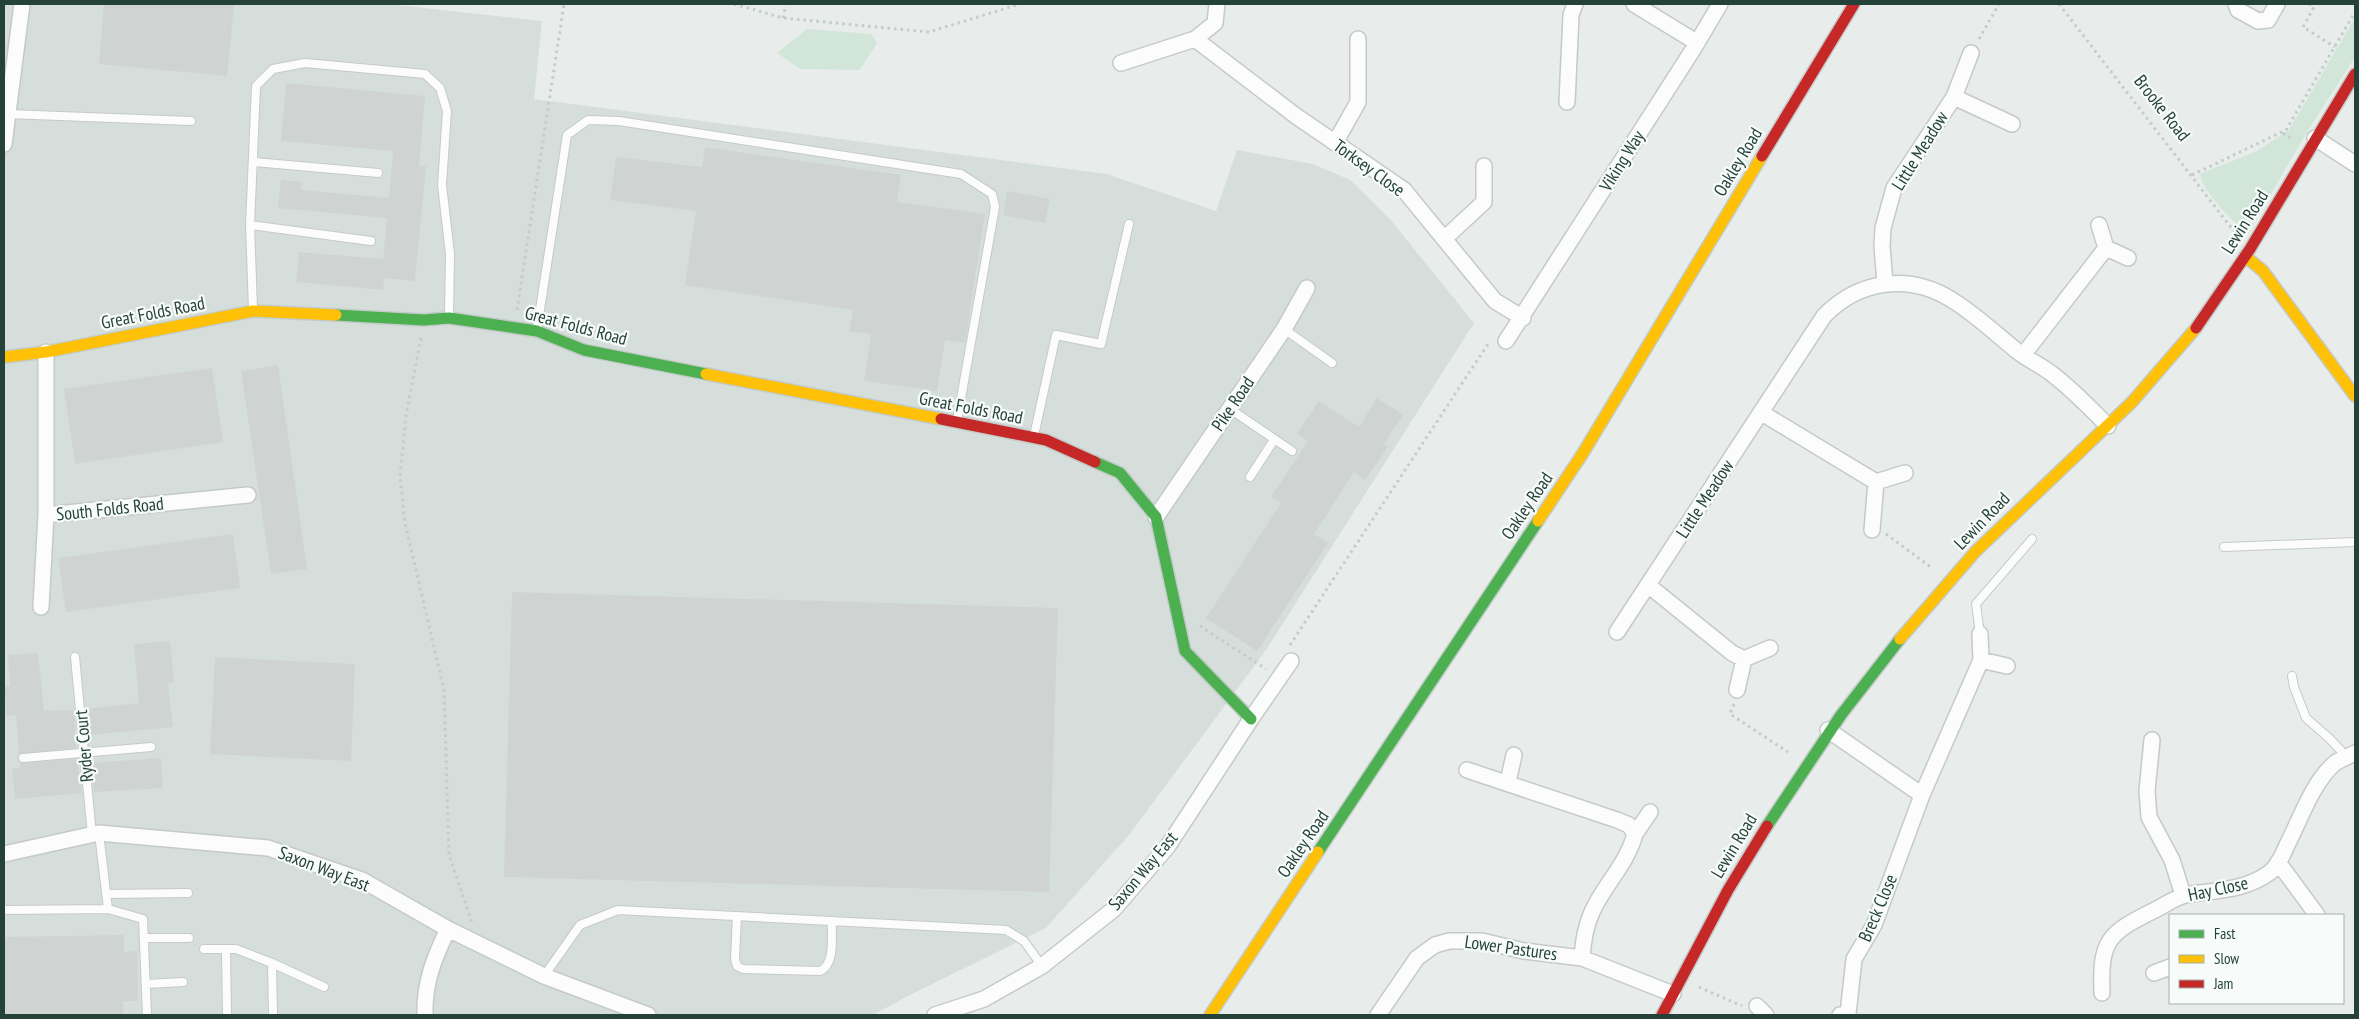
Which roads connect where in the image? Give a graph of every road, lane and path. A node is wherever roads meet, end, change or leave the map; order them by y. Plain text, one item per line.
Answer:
1 (22, 4) edge
2 (564, 4) edge
3 (734, 4) edge
4 (786, 4) edge
5 (1020, 4) edge
6 (1217, 4) edge
7 (1576, 4) edge
8 (1634, 4) edge
9 (1720, 4) edge
10 (1854, 4) edge
11 (1999, 4) edge
12 (2059, 4) edge
13 (2236, 4) edge
14 (2277, 4) edge
15 (2309, 4) edge
16 (2355, 12) edge
17 (784, 18) junction
18 (1195, 39) junction
19 (1358, 39) dead end
20 (1696, 42) junction
21 (2334, 47) junction
22 (1971, 53) joint
23 (1121, 63) dead end
24 (2355, 74) edge
25 (1954, 97) junction
26 (1567, 102) dead end
27 (8, 114) junction
28 (192, 121) dead end
29 (2012, 124) dead end
30 (2283, 133) junction
31 (2315, 138) junction
32 (1335, 143) junction
33 (2299, 143) dead end
34 (4, 144) edge
35 (254, 162) junction
36 (2355, 164) edge
37 (1484, 166) dead end
38 (378, 173) dead end
39 (2192, 175) junction
40 (1129, 224) dead end
41 (250, 225) junction
42 (2099, 225) dead end
43 (2236, 234) dead end
44 (1444, 239) junction
45 (371, 241) dead end
46 (2106, 248) junction
47 (2245, 256) junction
48 (2128, 258) dead end
49 (1885, 283) junction
50 (1307, 288) dead end
51 (253, 311) junction
52 (449, 318) junction
53 (1523, 318) junction
54 (424, 320) junction
55 (515, 328) junction
56 (1284, 329) junction
57 (537, 331) junction
58 (1506, 341) joint
59 (46, 352) junction
60 (2023, 355) junction
61 (4, 357) edge
62 (1332, 363) dead end
63 (2355, 396) edge
64 (1230, 409) junction
65 (1762, 413) junction
66 (957, 423) junction
67 (2108, 426) junction
68 (1033, 438) junction
69 (1274, 440) junction
70 (1292, 451) dead end
71 (1906, 473) dead end
72 (1250, 477) dead end
73 (1876, 482) junction
74 (248, 495) dead end
75 (46, 515) junction
76 (1156, 517) junction
77 (1872, 530) joint
78 (2032, 538) dead end
79 (2355, 542) edge
80 (2224, 547) dead end
81 (1932, 568) dead end
82 (1648, 585) junction
83 (42, 607) dead end
84 (1180, 626) junction
85 (1617, 632) dead end
86 (1980, 634) joint
87 (1770, 648) dead end
88 (1290, 654) joint
89 (76, 657) dead end
90 (1744, 659) junction
91 (1981, 660) junction
92 (2007, 666) dead end
93 (2292, 676) dead end
94 (1280, 678) junction
95 (1737, 690) joint
96 (1251, 719) junction
97 (1828, 730) junction
98 (2152, 740) dead end
99 (150, 747) dead end
100 (85, 752) junction
101 (1788, 752) dead end
102 (1514, 755) dead end
103 (2351, 755) edge
104 (23, 758) dead end
105 (1467, 770) dead end
106 (1508, 782) junction
107 (1922, 795) junction
108 (1650, 812) dead end
109 (96, 834) junction
110 (1635, 834) junction
111 (4, 854) edge
112 (2278, 862) junction
113 (188, 893) dead end
114 (107, 894) junction
115 (2176, 904) edge
116 (108, 909) junction
117 (4, 910) edge
118 (2316, 914) edge
119 (737, 916) junction
120 (832, 921) junction
121 (448, 929) junction
122 (144, 938) junction
123 (189, 938) dead end
124 (469, 939) junction
125 (204, 949) dead end
126 (226, 949) junction
127 (1582, 958) junction
128 (272, 963) junction
129 (1042, 966) junction
130 (2169, 966) edge
131 (2154, 973) dead end
132 (544, 976) junction
133 (183, 982) dead end
134 (146, 984) junction
135 (324, 987) dead end
136 (1699, 987) dead end
137 (2102, 993) dead end
138 (1673, 994) junction
139 (1761, 1011) edge
140 (147, 1015) edge
141 (227, 1015) edge
142 (273, 1015) edge
143 (425, 1015) edge
144 (648, 1015) edge
145 (935, 1015) edge
146 (1210, 1015) edge
147 (1378, 1015) edge
148 (1662, 1015) edge
149 (1845, 1015) edge

1 - 27 street
2 - 55 path
3 - 17 path
4 - 17 path
5 - 17 path
6 - 18 street
7 - 26 street
8 - 20 street
9 - 20 street, Viking Way
10 - 146 street, Oakley Road
11 - 22 path
12 - 39 path, Brooke Road
13 - 14 street
15 - 21 path
16 - 21 path
18 - 23 street
18 - 32 street, Torksey Close
19 - 32 street
20 - 53 street, Viking Way
21 - 30 path
22 - 25 street, Little Meadow
24 - 31 street, Lewin Road
25 - 29 street
25 - 49 street, Little Meadow
27 - 28 lane
27 - 34 street
30 - 33 path
30 - 39 path
31 - 36 street
31 - 47 street, Lewin Road
32 - 44 street, Torksey Close
35 - 38 lane
35 - 41 lane
35 - 52 lane
37 - 44 street
39 - 43 path, Brooke Road
40 - 68 lane
41 - 45 lane
41 - 51 lane
42 - 46 street
44 - 53 street, Torksey Close
46 - 48 street
46 - 60 street
47 - 63 street
47 - 67 street, Lewin Road
49 - 60 street, Little Meadow
49 - 65 street, Little Meadow
50 - 56 street, Pike Road
51 - 54 street, Great Folds Road
51 - 59 street, Great Folds Road
52 - 54 street, Great Folds Road
52 - 55 street, Great Folds Road
53 - 58 street, Viking Way
54 - 124 path
55 - 57 street, Great Folds Road
56 - 62 lane
56 - 64 street, Pike Road
57 - 66 street, Great Folds Road
57 - 66 lane
58 - 88 path
59 - 61 street, Great Folds Road
59 - 75 street, South Folds Road
60 - 67 street, Little Meadow
64 - 69 lane
64 - 76 street, Pike Road
65 - 73 street
65 - 82 street, Little Meadow
66 - 68 street, Great Folds Road
67 - 97 street, Lewin Road
68 - 76 street, Great Folds Road
69 - 70 lane
69 - 72 lane
71 - 73 street
73 - 77 street
74 - 75 street, South Folds Road
75 - 83 street
76 - 84 street
77 - 81 path
78 - 86 lane
79 - 80 lane
82 - 85 street, Little Meadow
82 - 90 street
84 - 94 path
84 - 96 street
86 - 91 street, Breck Close
87 - 90 street
88 - 94 street, Saxon Way East
89 - 100 lane, Ryder Court
90 - 95 street
91 - 92 street
91 - 107 street, Breck Close
93 - 103 lane
94 - 96 street, Saxon Way East
95 - 101 path
96 - 129 street, Saxon Way East
97 - 107 street
97 - 138 street, Lewin Road
98 - 115 street
99 - 100 lane
100 - 104 lane
100 - 109 lane, Ryder Court
102 - 106 street
103 - 112 street, Hay Close
105 - 106 street
106 - 110 street
107 - 149 street, Breck Close
108 - 110 street
109 - 111 street, Saxon Way East
109 - 114 lane, Ryder Court
109 - 121 street, Saxon Way East
110 - 127 street
112 - 115 street, Hay Close
112 - 118 street
113 - 114 lane
114 - 116 lane, Ryder Court
115 - 137 street, Hay Close
116 - 117 lane
116 - 122 lane
119 - 120 lane
119 - 120 lane
119 - 132 lane
120 - 129 lane
121 - 124 street, Saxon Way East
121 - 143 street
122 - 123 lane
122 - 134 lane
124 - 132 street, Saxon Way East
125 - 126 lane
126 - 128 lane
126 - 141 lane
127 - 138 street, Lower Pastures
127 - 147 street, Lower Pastures
128 - 135 lane
128 - 142 lane
129 - 145 street, Saxon Way East
130 - 131 street
132 - 144 street, Saxon Way East
133 - 134 lane
134 - 140 lane
136 - 139 path
138 - 148 street, Lewin Road

